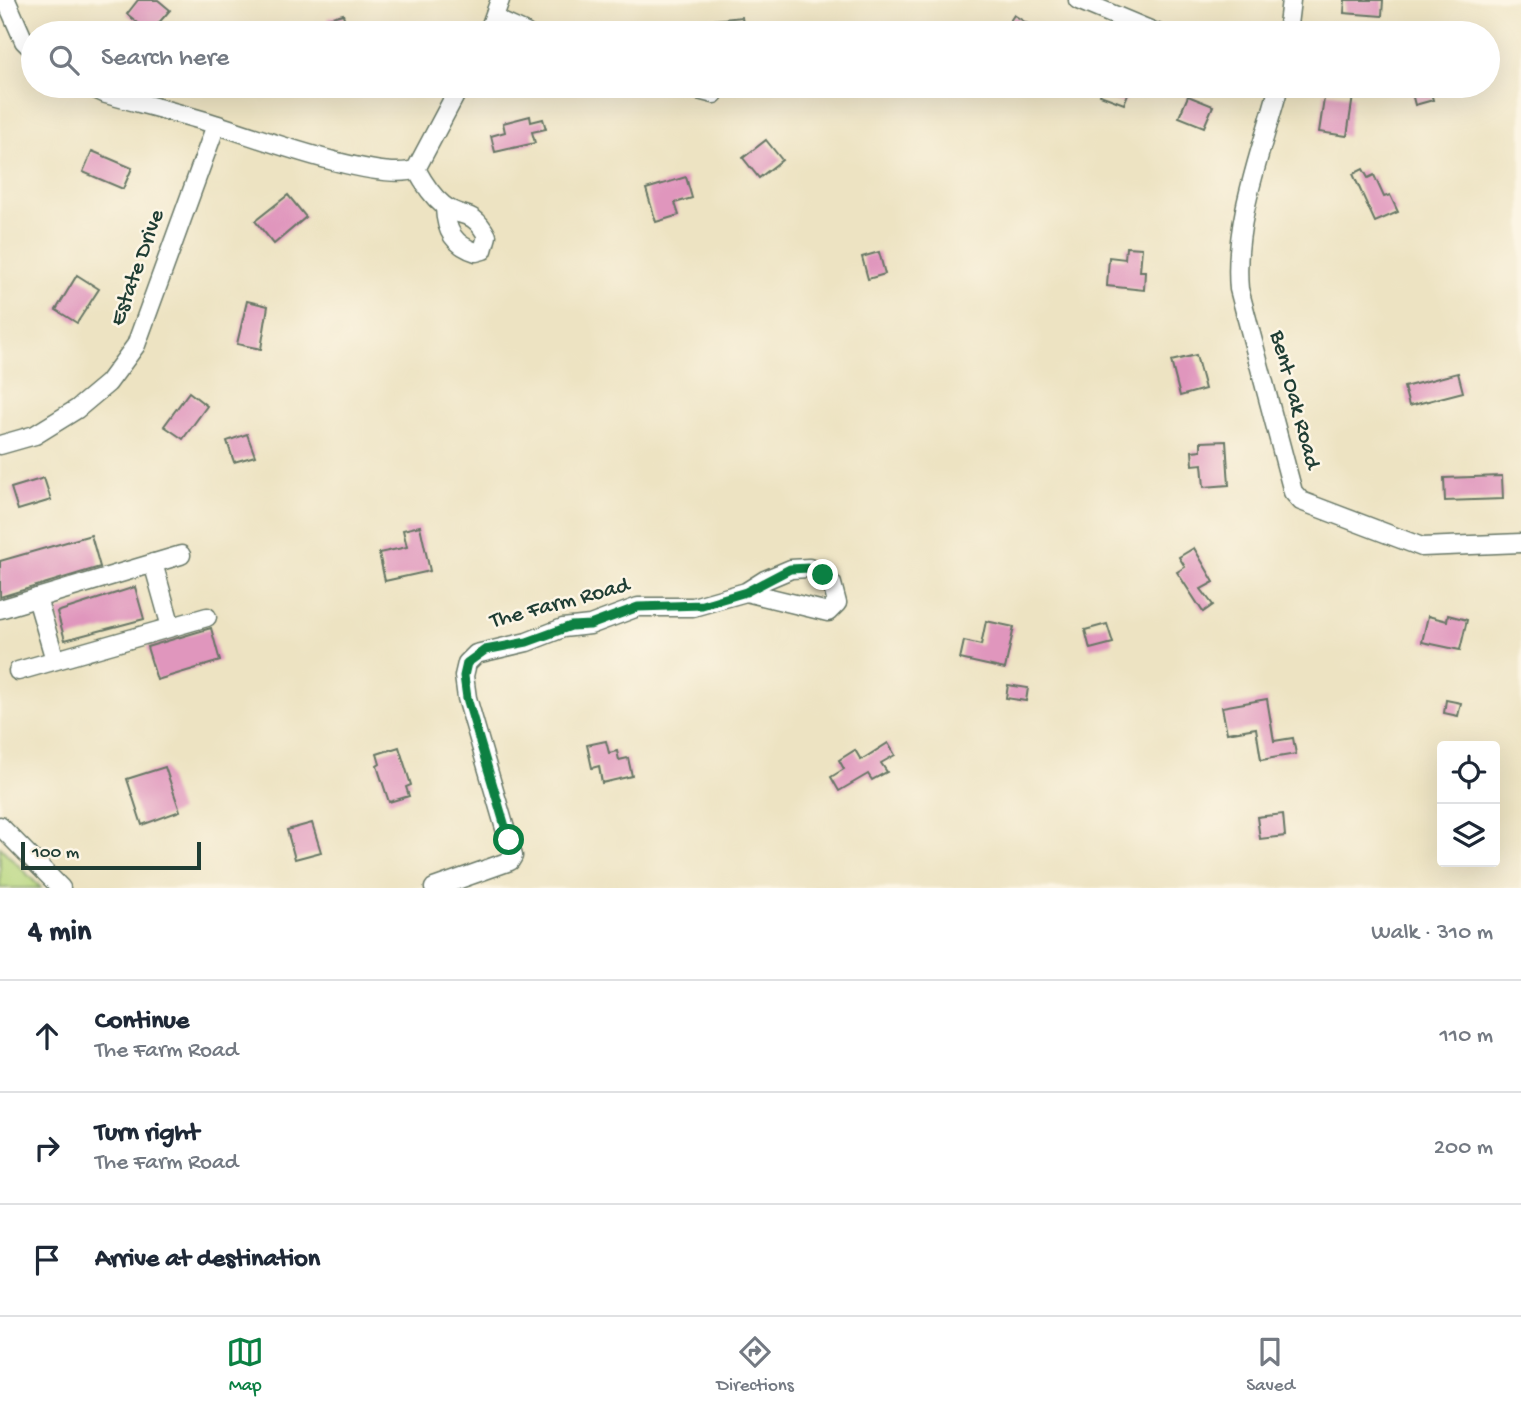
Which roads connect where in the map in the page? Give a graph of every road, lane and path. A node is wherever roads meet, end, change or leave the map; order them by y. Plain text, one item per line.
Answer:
1 (6, 0) edge
2 (500, 0) edge
3 (1078, 0) edge
4 (1290, 0) edge
5 (493, 21) edge
6 (1128, 21) edge
7 (1288, 21) edge
8 (21, 34) edge
9 (121, 98) edge
10 (454, 98) edge
11 (1276, 98) edge
12 (216, 124) junction
13 (416, 169) junction
14 (445, 208) dead end
15 (0, 445) edge
16 (1521, 543) edge
17 (180, 555) dead end
18 (153, 564) junction
19 (746, 592) dead end
20 (37, 598) junction
21 (0, 609) edge
22 (207, 617) dead end
23 (171, 628) junction
24 (55, 660) junction
25 (18, 671) dead end
26 (0, 826) edge
27 (61, 888) edge
28 (434, 888) edge

1 - 8 street
2 - 5 street
3 - 6 street
4 - 7 street
9 - 12 street
10 - 13 street
11 - 16 street, Bent Oak Road
12 - 13 street
12 - 15 street, Estate Drive
13 - 14 street
17 - 18 street
18 - 20 street
18 - 23 street
19 - 28 street, The Farm Road
20 - 21 street
20 - 24 street
22 - 23 street
23 - 24 street
24 - 25 street
26 - 27 street

